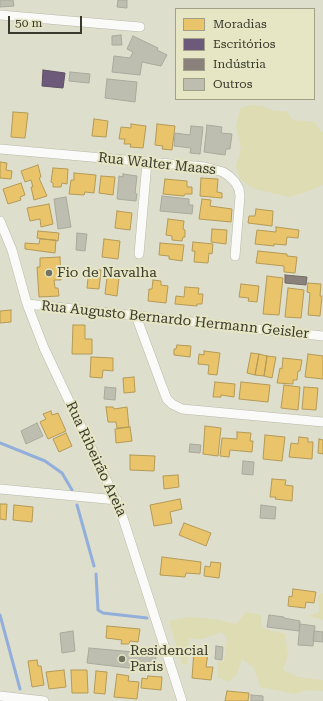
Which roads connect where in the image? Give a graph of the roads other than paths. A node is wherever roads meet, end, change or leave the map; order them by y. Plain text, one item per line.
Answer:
1 (0, 15) edge
2 (140, 27) dead end
3 (0, 149) edge
4 (147, 162) junction
5 (0, 220) edge
6 (139, 254) dead end
7 (234, 256) dead end
8 (27, 304) junction
9 (136, 316) junction
10 (323, 336) edge
11 (323, 422) edge
12 (0, 489) edge
13 (117, 500) junction
14 (0, 696) edge
15 (44, 701) edge
16 (182, 701) edge

1 - 2 street
3 - 4 street, Rua Walter Maass
4 - 6 street
4 - 7 street, Rua Walter Maass
5 - 8 street, Rua Ribeirão Areia
8 - 9 street, Rua Augusto Bernardo Hermann Geisler
8 - 13 street, Rua Ribeirão Areia
9 - 10 street, Rua Augusto Bernardo Hermann Geisler
9 - 11 street
12 - 13 street
13 - 16 street, Rua Ribeirão Areia
14 - 15 street

